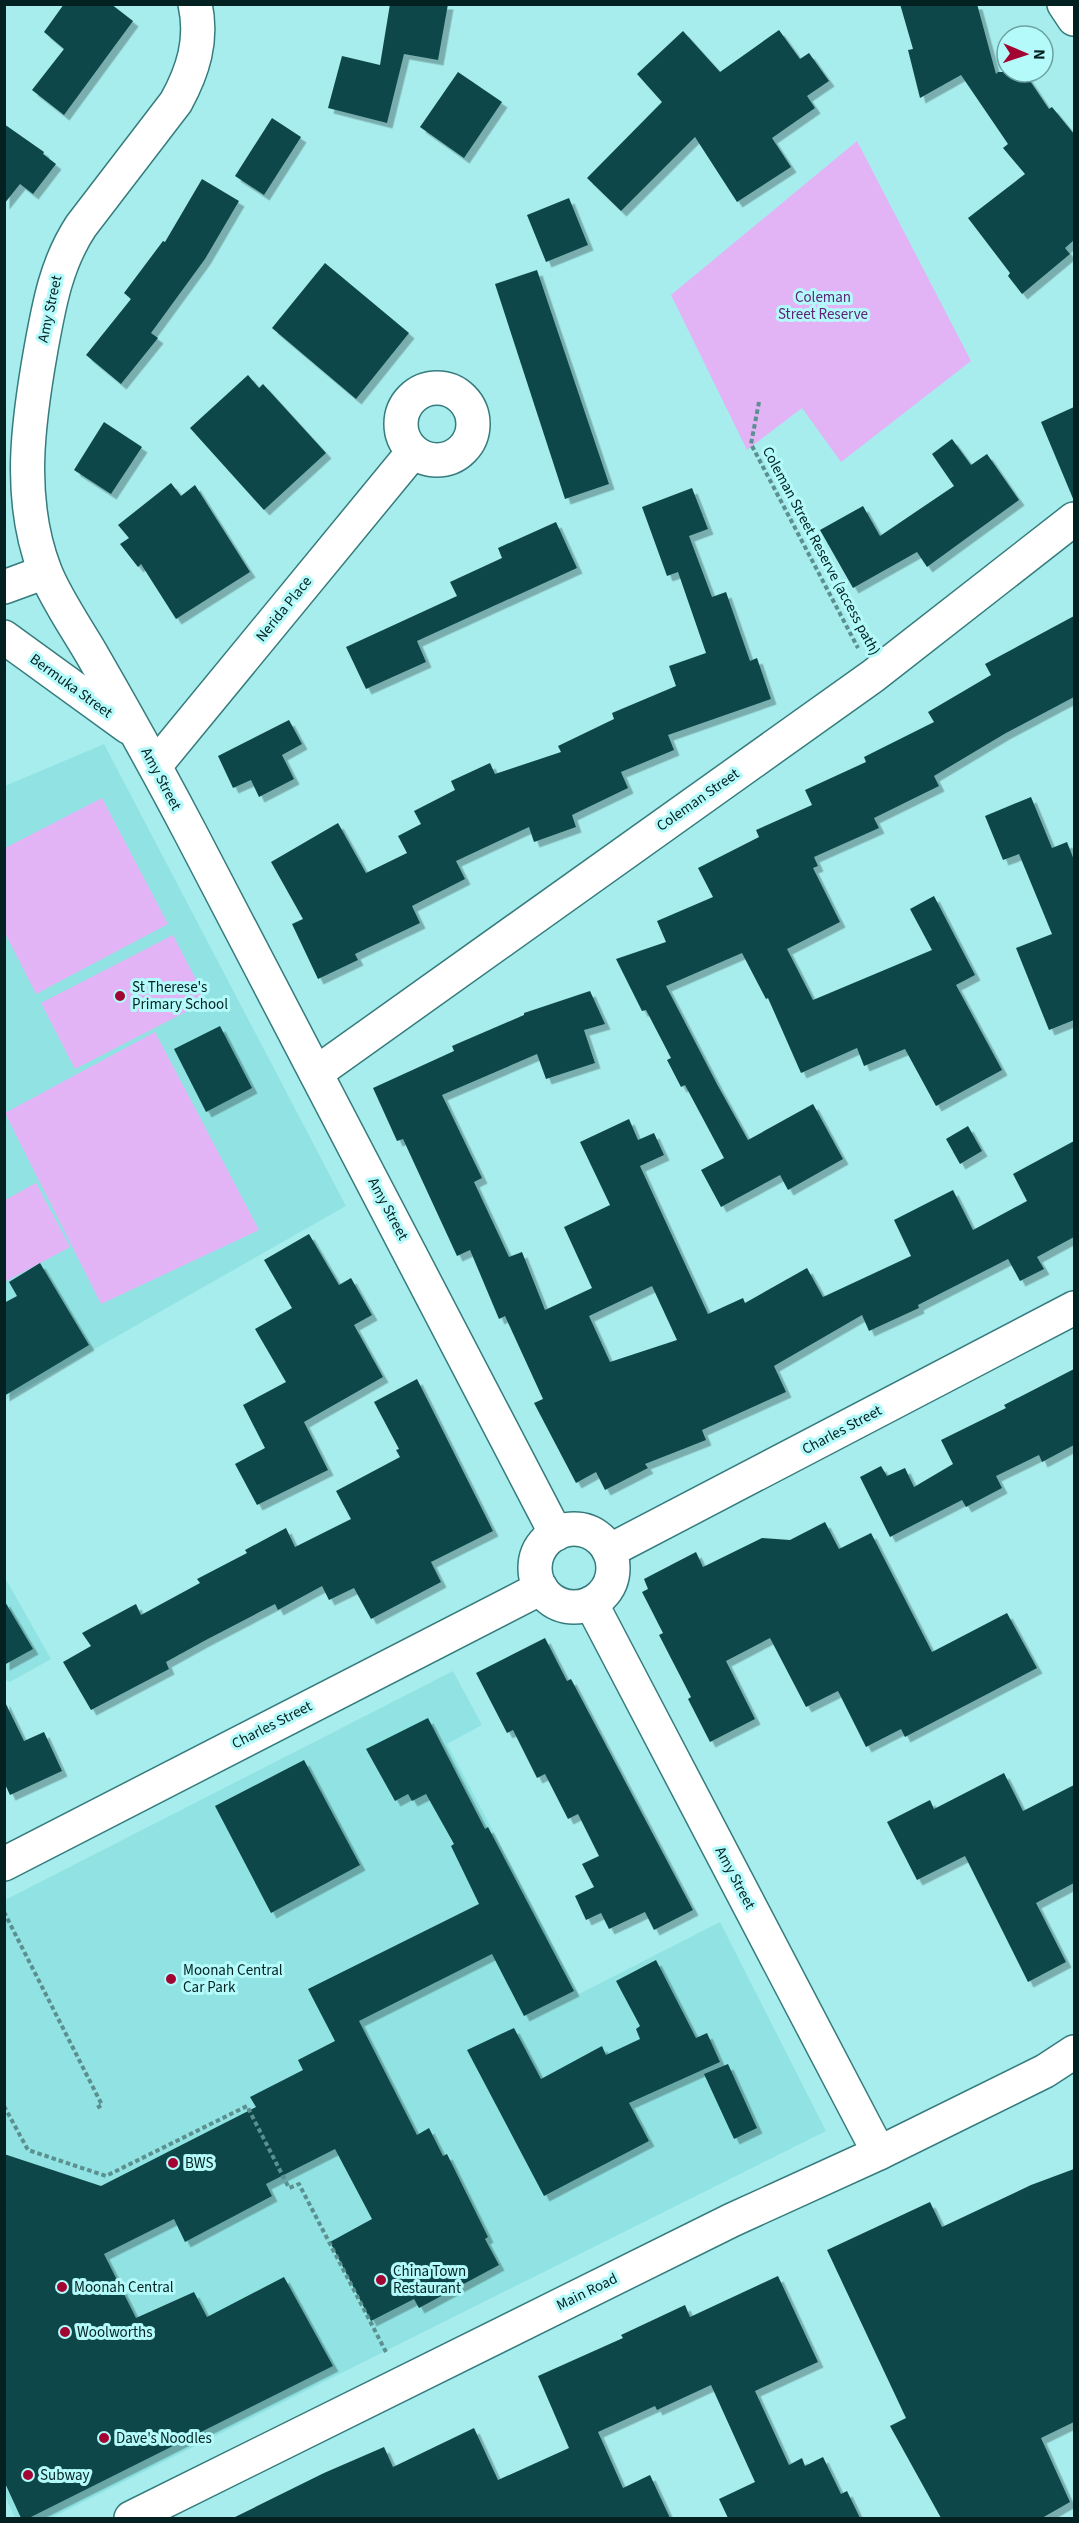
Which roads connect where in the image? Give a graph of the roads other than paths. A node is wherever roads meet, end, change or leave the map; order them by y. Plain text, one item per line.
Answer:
1 (195, 4) edge
2 (1064, 4) edge
3 (1074, 19) edge
4 (413, 452) dead end
5 (1074, 519) edge
6 (45, 572) junction
7 (4, 588) edge
8 (4, 638) edge
9 (137, 734) junction
10 (155, 766) junction
11 (316, 1073) junction
12 (1074, 1308) edge
13 (556, 1534) junction
14 (609, 1551) junction
15 (541, 1588) junction
16 (591, 1603) junction
17 (4, 1864) edge
18 (1074, 2052) edge
19 (1060, 2066) edge
20 (879, 2153) junction
21 (131, 2518) edge

1 - 6 street, Amy Street
2 - 3 street
4 - 10 street, Nerida Place
5 - 11 street, Coleman Street
6 - 7 street
6 - 9 street, Amy Street
8 - 9 street, Bermuka Street
9 - 10 street, Amy Street
10 - 11 street, Amy Street
11 - 13 street, Amy Street
12 - 14 street, Charles Street
13 - 14 street
13 - 15 street
14 - 16 street
15 - 16 street
15 - 17 street, Charles Street
16 - 20 street, Amy Street
18 - 19 street, Main Road
19 - 20 street, Main Road
20 - 21 street, Main Road

